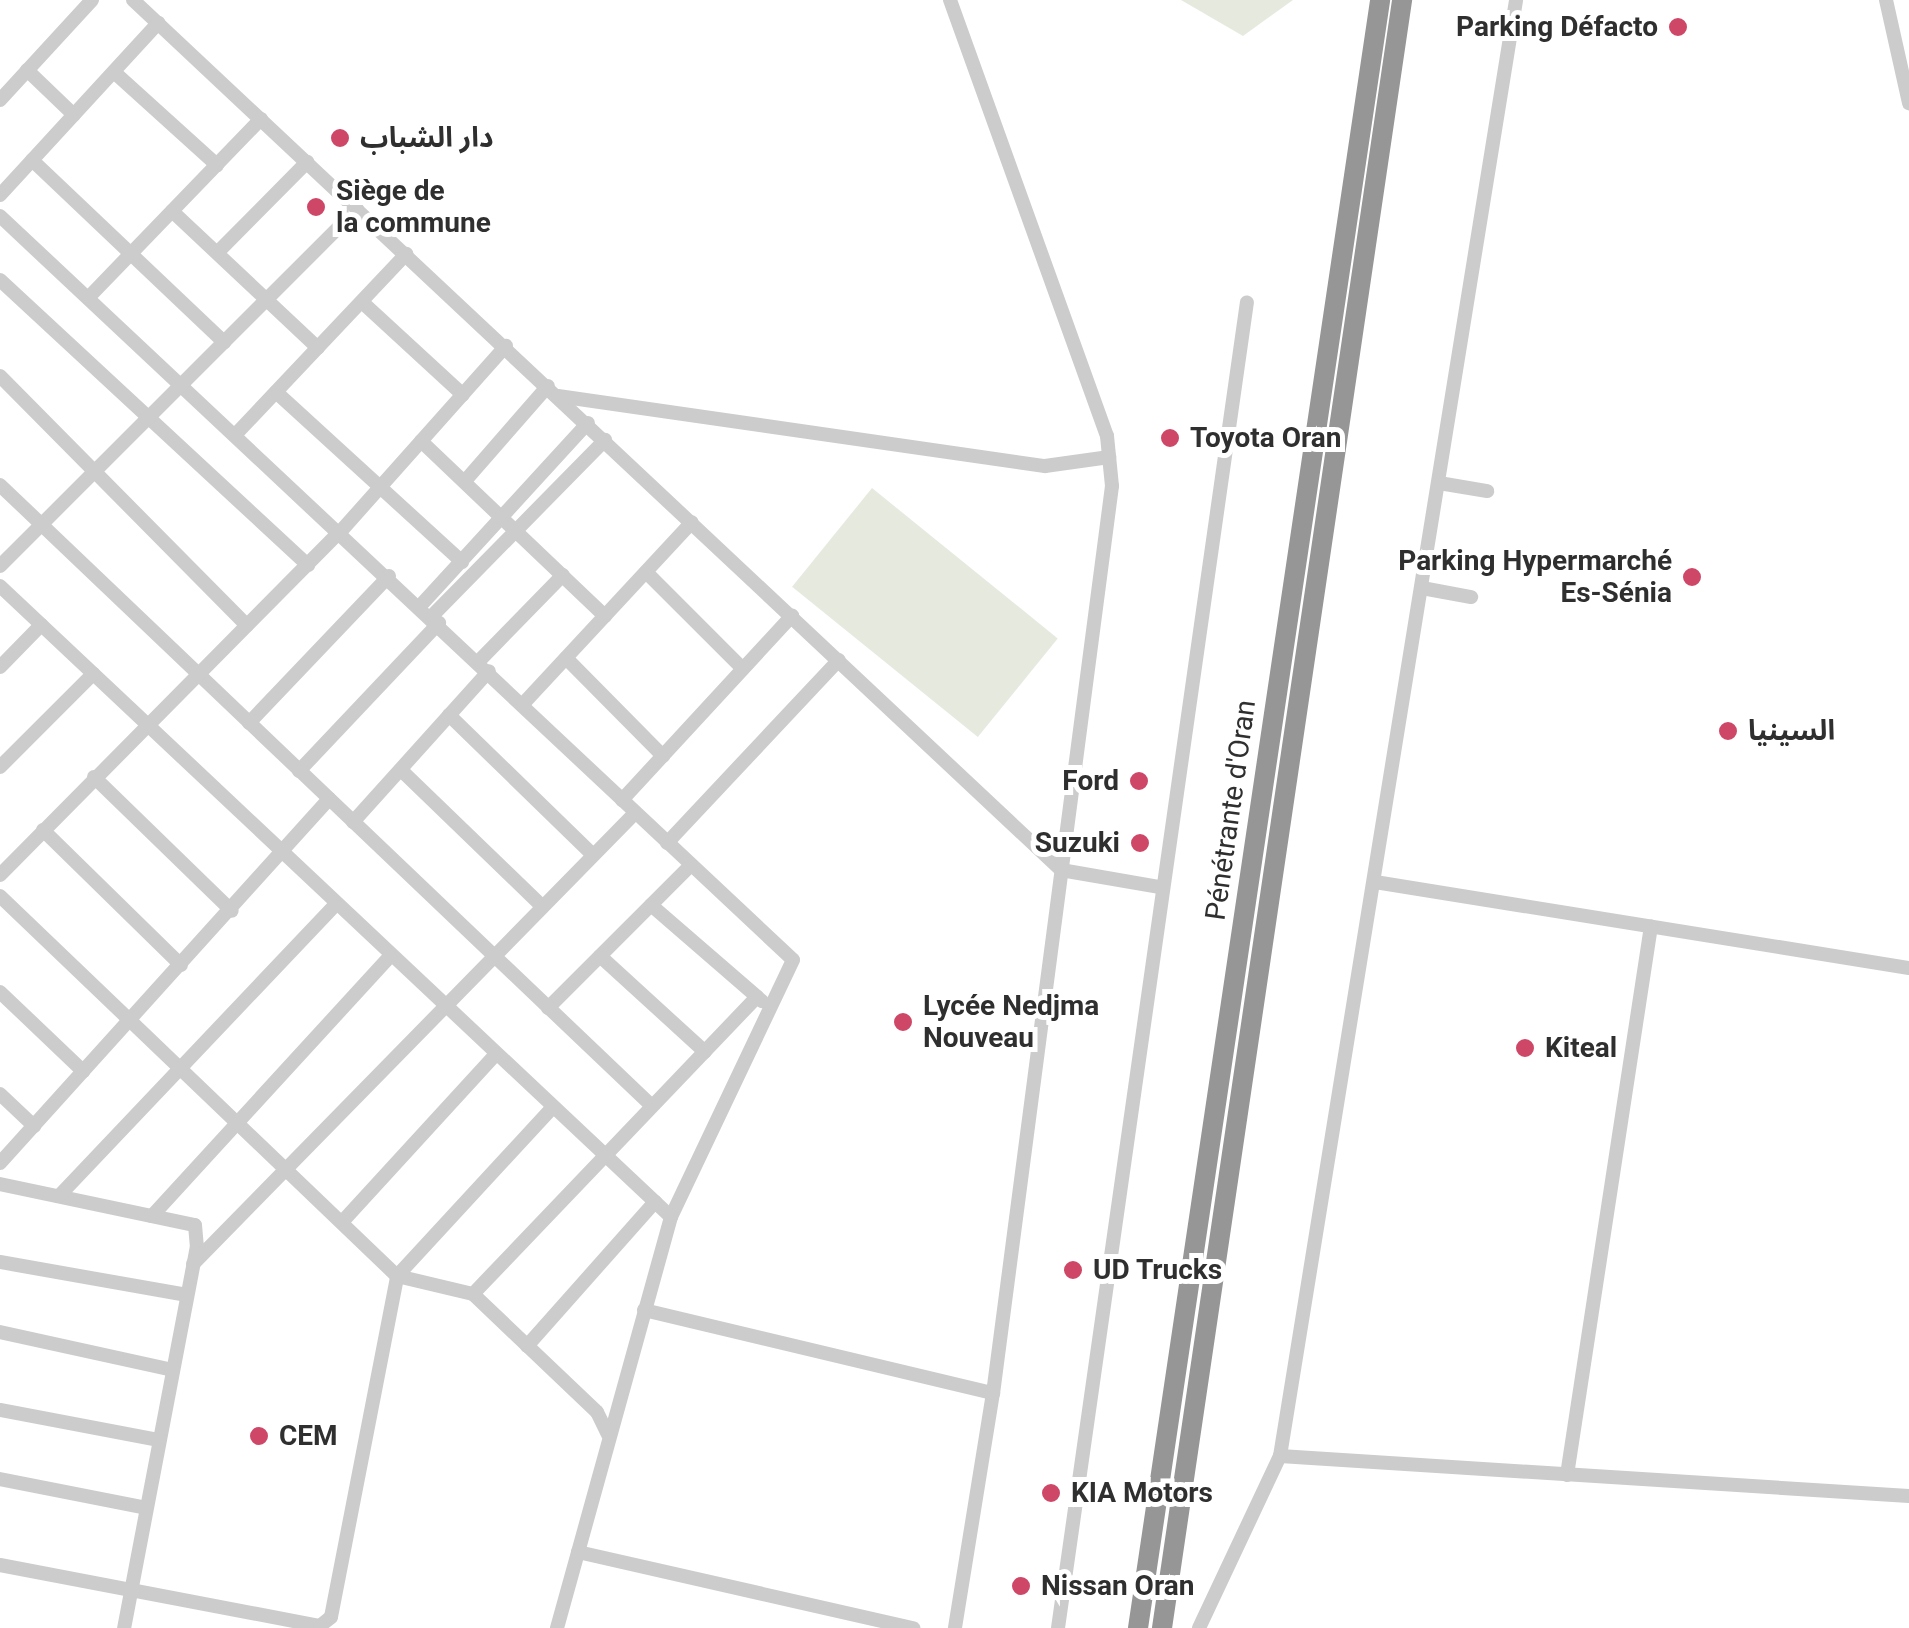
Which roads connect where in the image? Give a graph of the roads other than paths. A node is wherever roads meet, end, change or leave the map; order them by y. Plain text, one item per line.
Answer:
1 (92, 0) edge
2 (133, 0) edge
3 (950, 0) edge
4 (1380, 0) edge
5 (1402, 0) edge
6 (1516, 0) edge
7 (1886, 0) edge
8 (158, 24) junction
9 (27, 70) junction
10 (114, 72) junction
11 (0, 100) edge
12 (1909, 103) edge
13 (74, 115) junction
14 (262, 119) junction
15 (32, 160) junction
16 (307, 162) junction
17 (217, 165) junction
18 (0, 195) edge
19 (357, 209) junction
20 (172, 210) junction
21 (0, 216) edge
22 (218, 252) junction
23 (130, 254) junction
24 (406, 254) junction
25 (0, 280) edge
26 (88, 298) junction
27 (268, 298) junction
28 (362, 302) junction
29 (1246, 302) dead end
30 (224, 342) junction
31 (506, 346) junction
32 (318, 348) junction
33 (0, 376) edge
34 (182, 384) junction
35 (553, 391) junction
36 (276, 392) junction
37 (462, 395) junction
38 (148, 418) junction
39 (588, 424) junction
40 (236, 434) junction
41 (605, 440) junction
42 (421, 442) junction
43 (1109, 457) junction
44 (94, 472) junction
45 (465, 482) junction
46 (1439, 483) junction
47 (0, 486) edge
48 (380, 487) junction
49 (1487, 491) dead end
50 (504, 518) junction
51 (692, 522) junction
52 (40, 525) junction
53 (516, 530) junction
54 (341, 532) junction
55 (462, 562) junction
56 (308, 565) junction
57 (0, 566) edge
58 (646, 572) junction
59 (389, 576) junction
60 (563, 576) junction
61 (0, 586) edge
62 (1422, 588) junction
63 (1472, 596) dead end
64 (431, 615) junction
65 (605, 616) junction
66 (792, 616) junction
67 (41, 626) junction
68 (248, 626) junction
69 (566, 658) junction
70 (838, 660) junction
71 (484, 666) junction
72 (0, 667) edge
73 (743, 668) junction
74 (92, 674) junction
75 (198, 675) junction
76 (523, 704) junction
77 (449, 716) junction
78 (249, 723) junction
79 (145, 724) junction
80 (663, 756) junction
81 (0, 767) edge
82 (400, 770) junction
83 (299, 771) junction
84 (94, 778) junction
85 (329, 799) junction
86 (622, 800) junction
87 (635, 813) junction
88 (353, 822) junction
89 (43, 830) junction
90 (667, 843) junction
91 (593, 856) junction
92 (283, 857) junction
93 (691, 865) junction
94 (1060, 870) junction
95 (0, 875) edge
96 (1375, 882) junction
97 (1159, 887) junction
98 (0, 896) edge
99 (335, 905) junction
100 (651, 905) junction
101 (543, 907) junction
102 (232, 911) junction
103 (1651, 926) junction
104 (390, 956) junction
105 (494, 956) junction
106 (600, 956) junction
107 (181, 965) junction
108 (1909, 968) edge
109 (0, 992) edge
110 (757, 997) junction
111 (445, 1007) junction
112 (548, 1008) junction
113 (774, 1011) junction
114 (130, 1020) junction
115 (704, 1052) junction
116 (496, 1054) junction
117 (179, 1066) junction
118 (83, 1071) junction
119 (0, 1094) edge
120 (652, 1106) junction
121 (553, 1107) junction
122 (236, 1119) junction
123 (34, 1126) junction
124 (606, 1156) junction
125 (0, 1163) edge
126 (288, 1167) junction
127 (0, 1184) edge
128 (59, 1196) junction
129 (655, 1202) junction
130 (152, 1216) junction
131 (671, 1216) junction
132 (342, 1221) junction
133 (0, 1262) edge
134 (193, 1264) junction
135 (397, 1276) junction
136 (473, 1294) junction
137 (187, 1295) junction
138 (644, 1310) junction
139 (0, 1332) edge
140 (527, 1346) junction
141 (173, 1370) junction
142 (993, 1394) junction
143 (0, 1410) edge
144 (608, 1435) junction
145 (159, 1440) junction
146 (1280, 1456) junction
147 (1567, 1475) junction
148 (0, 1480) edge
149 (1909, 1496) edge
150 (146, 1508) junction
151 (578, 1552) junction
152 (0, 1565) edge
153 (130, 1591) junction
154 (124, 1628) edge
155 (558, 1628) edge
156 (914, 1628) edge
157 (955, 1628) edge
158 (1058, 1628) edge
159 (1138, 1628) edge
160 (1162, 1628) edge
161 (1199, 1628) edge

1 - 9 street
2 - 8 street
3 - 43 street
4 - 159 highway, Pénétrante d'Oran
5 - 160 highway, Pénétrante d'Oran
6 - 46 street
7 - 12 street
8 - 10 street
8 - 14 street
9 - 11 street
9 - 13 street
10 - 13 street
10 - 17 street
13 - 15 street
14 - 16 street
14 - 17 street
15 - 18 street
15 - 23 street
16 - 19 street
16 - 22 street
17 - 20 street
19 - 24 street
19 - 27 street
20 - 22 street
20 - 23 street
21 - 26 street
22 - 27 street
23 - 26 street
23 - 30 street
24 - 28 street
24 - 31 street
25 - 38 street
26 - 34 street
27 - 30 street
27 - 32 street
28 - 32 street
28 - 37 street
29 - 97 street
30 - 34 street
31 - 35 street
31 - 37 street
32 - 36 street
33 - 44 street
34 - 38 street
34 - 40 street
35 - 39 street
35 - 43 street
35 - 45 street
36 - 40 street
36 - 48 street
37 - 42 street
38 - 44 street
38 - 56 street
39 - 41 street
39 - 50 street
40 - 54 street
41 - 51 street
41 - 53 street
42 - 45 street
42 - 48 street
43 - 94 street
44 - 52 street
44 - 68 street
45 - 50 street
46 - 49 street
46 - 62 street
47 - 52 street
48 - 54 street
48 - 55 street
50 - 53 street
50 - 55 street
51 - 58 street
51 - 66 street
52 - 57 street
52 - 75 street
53 - 60 street
53 - 64 street
54 - 56 street
54 - 59 street
55 - 64 street
56 - 68 street
58 - 65 street
58 - 73 street
59 - 64 street
59 - 78 street
60 - 65 street
60 - 71 street
61 - 67 street
62 - 63 street
62 - 96 street
64 - 71 street
64 - 83 street
65 - 69 street
66 - 70 street
66 - 73 street
67 - 72 street
67 - 74 street
68 - 75 street
69 - 76 street
69 - 80 street
70 - 90 street
70 - 94 street
71 - 76 street
71 - 77 street
73 - 80 street
74 - 79 street
74 - 81 street
75 - 78 street
75 - 79 street
76 - 86 street
77 - 82 street
77 - 91 street
78 - 83 street
79 - 84 street
79 - 92 street
80 - 86 street
82 - 88 street
82 - 101 street
83 - 85 street
84 - 89 street
84 - 102 street
85 - 88 street
85 - 92 street
86 - 87 street
87 - 90 street
87 - 91 street
88 - 105 street
89 - 95 street
89 - 107 street
90 - 93 street
91 - 101 street
92 - 99 street
92 - 102 street
93 - 100 street
93 - 113 street
94 - 97 street
94 - 142 street
96 - 103 street
96 - 146 street
97 - 158 street
98 - 114 street
99 - 104 street
99 - 117 street
100 - 106 street
100 - 110 street
101 - 105 street
102 - 107 street
103 - 108 street
103 - 147 street
104 - 111 street
104 - 122 street
105 - 111 street
105 - 112 street
106 - 112 street
106 - 115 street
107 - 114 street
109 - 118 street
110 - 113 street
110 - 115 street
111 - 116 street
111 - 126 street
112 - 120 street
113 - 131 street
114 - 117 street
114 - 118 street
115 - 120 street
116 - 121 street
116 - 132 street
117 - 122 street
117 - 128 street
118 - 123 street
119 - 123 street
120 - 124 street
121 - 124 street
121 - 135 street
122 - 126 street
122 - 130 street
123 - 125 street
124 - 129 street
124 - 136 street
126 - 132 street
126 - 134 street
127 - 128 street
128 - 130 street
129 - 131 street
129 - 140 street
130 - 134 street
131 - 138 street
132 - 135 street
133 - 137 street
134 - 137 street
135 - 136 street
135 - 153 street
136 - 140 street
137 - 141 street
138 - 142 street
138 - 144 street
139 - 141 street
140 - 144 street
141 - 145 street
142 - 157 street
143 - 145 street
144 - 151 street
145 - 150 street
146 - 147 street
146 - 161 street
147 - 149 street
148 - 150 street
150 - 153 street
151 - 155 street
151 - 156 street
152 - 153 street
153 - 154 street

